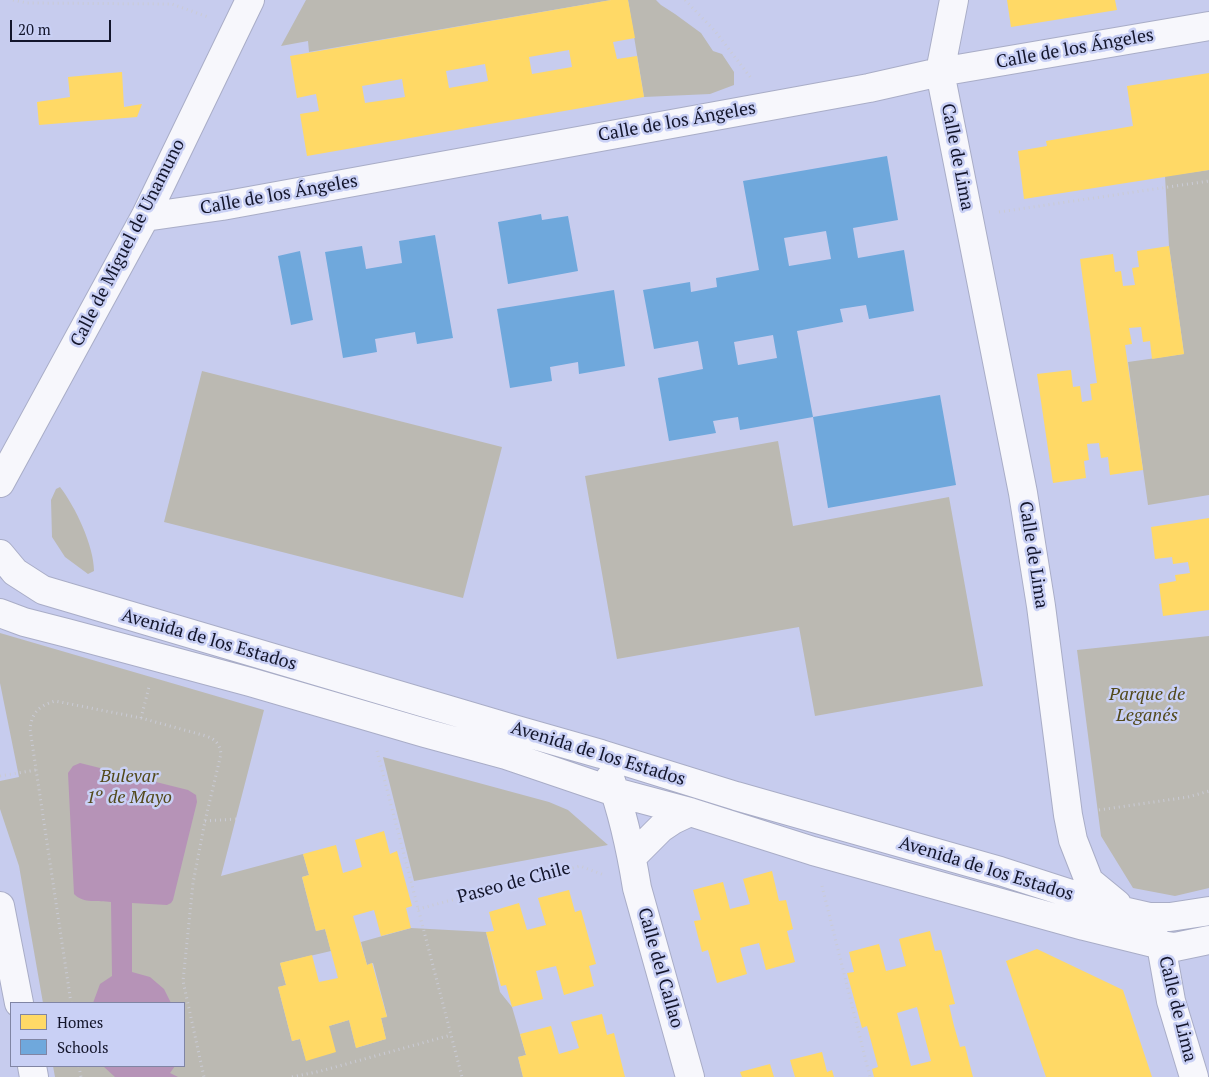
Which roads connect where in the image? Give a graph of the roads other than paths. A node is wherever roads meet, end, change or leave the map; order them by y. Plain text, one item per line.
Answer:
1 (250, 0) edge
2 (954, 0) edge
3 (1209, 26) edge
4 (940, 72) junction
5 (145, 217) junction
6 (0, 483) edge
7 (0, 554) edge
8 (0, 613) edge
9 (601, 754) junction
10 (615, 792) junction
11 (690, 812) junction
12 (1071, 827) junction
13 (632, 857) junction
14 (1064, 892) junction
15 (0, 906) edge
16 (1029, 910) junction
17 (1209, 911) edge
18 (1127, 912) junction
19 (1209, 940) edge
20 (1161, 945) junction
21 (19, 1002) edge
22 (690, 1077) edge
23 (1194, 1077) edge

1 - 5 street, Calle de Miguel de Unamuno
2 - 4 street, Calle de Lima
3 - 4 street, Calle de los Ángeles
4 - 5 street, Calle de los Ángeles
4 - 12 street, Calle de Lima
5 - 6 street, Calle de Miguel de Unamuno
7 - 9 street, Avenida de los Estados
8 - 10 street, Avenida de los Estados
9 - 10 street, Calle del Callao
9 - 14 street, Avenida de los Estados
10 - 11 street, Avenida de los Estados
10 - 13 street, Calle del Callao
11 - 13 street
11 - 16 street, Avenida de los Estados
12 - 14 street
12 - 18 street, Calle de Lima
13 - 22 street, Calle del Callao
14 - 16 street
14 - 18 street, Avenida de los Estados
15 - 21 street
16 - 20 street, Avenida de los Estados
17 - 18 street, Avenida de los Estados
18 - 20 street, Calle de Lima
19 - 20 street, Avenida de los Estados
20 - 23 street, Calle de Lima

